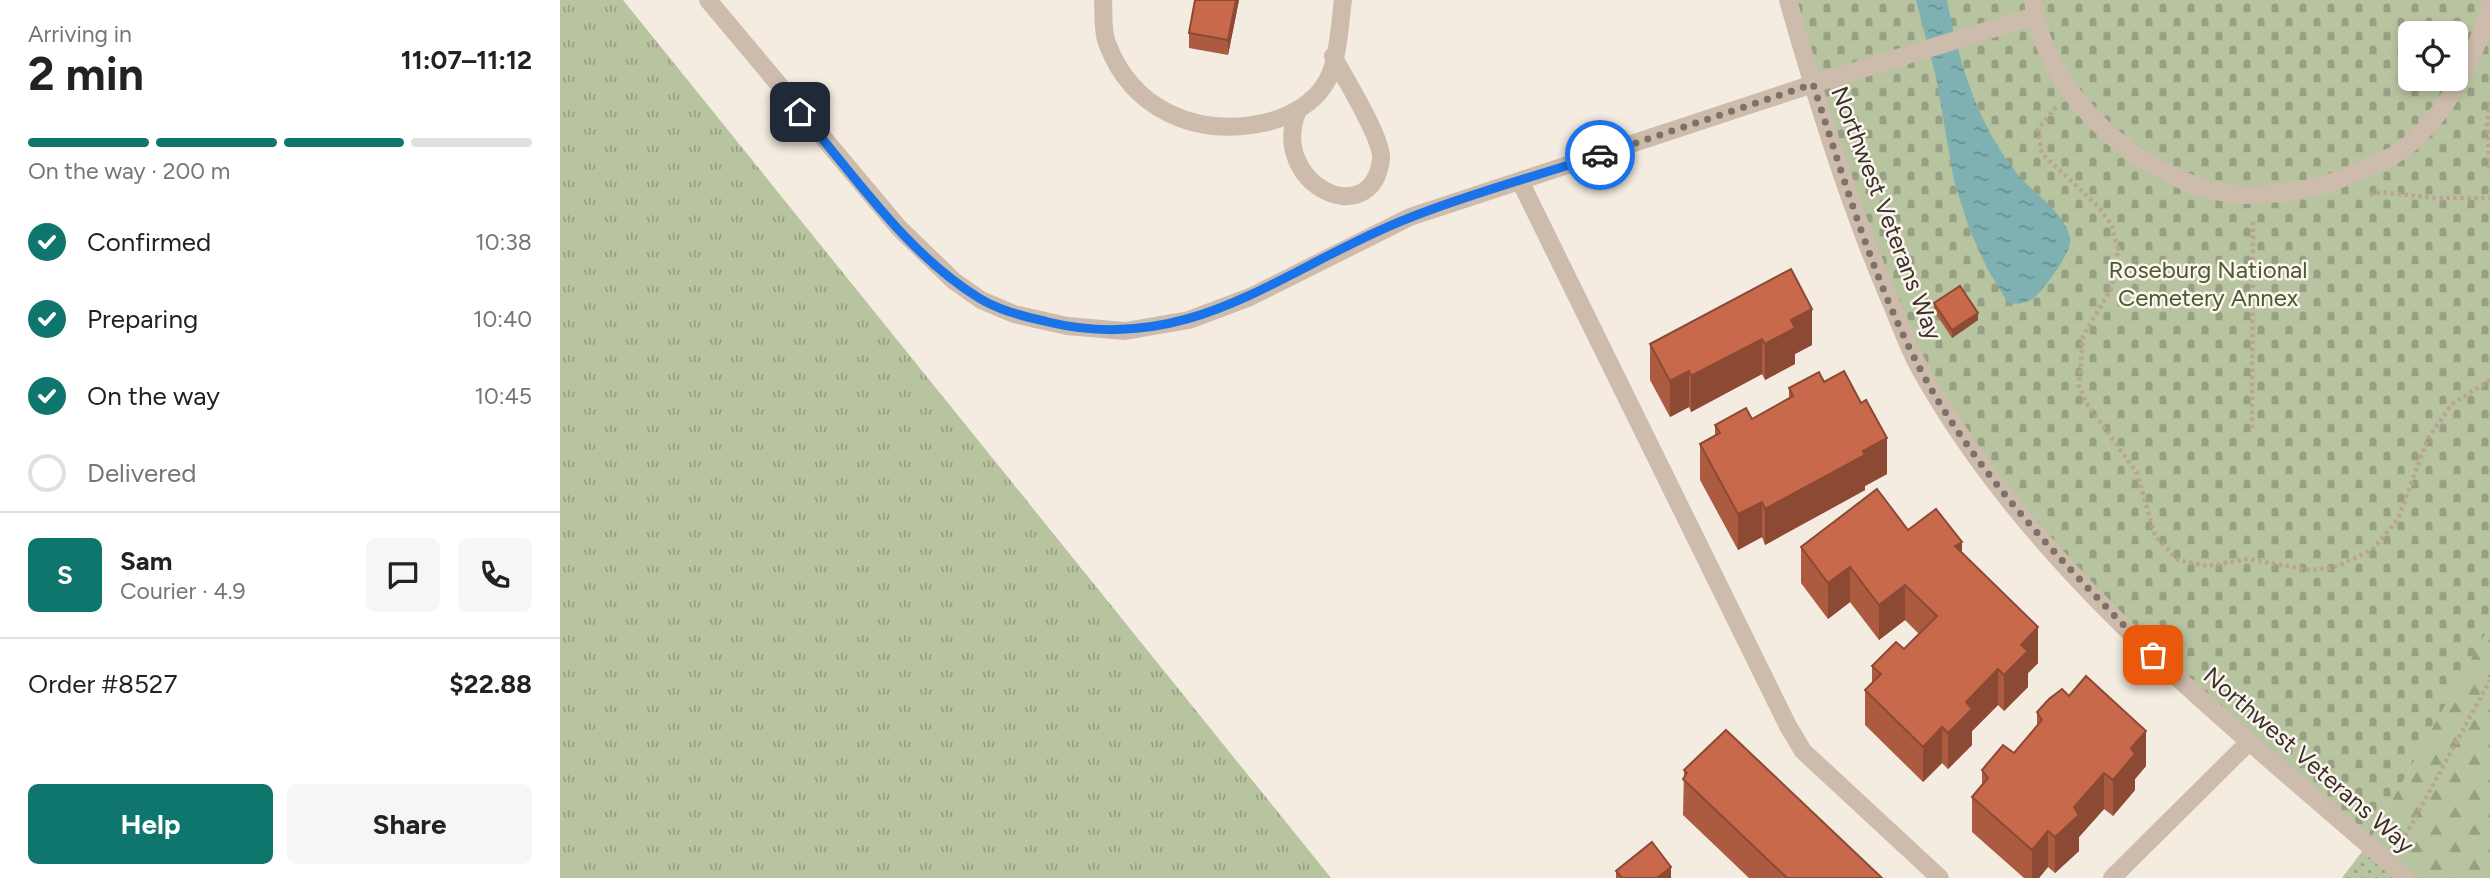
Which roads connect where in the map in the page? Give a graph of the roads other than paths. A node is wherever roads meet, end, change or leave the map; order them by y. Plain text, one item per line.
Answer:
1 (708, 0) edge
2 (1103, 0) edge
3 (1343, 0) edge
4 (1788, 0) edge
5 (2490, 6) edge
6 (2034, 8) edge
7 (1333, 56) junction
8 (1813, 84) junction
9 (1298, 110) junction
10 (1520, 181) junction
11 (2249, 742) junction
12 (1940, 878) edge
13 (2112, 878) edge
14 (2406, 878) edge

1 - 10 street
2 - 9 street
3 - 7 street
4 - 8 street, Northwest Veterans Way
5 - 6 street
6 - 8 street
7 - 9 street
7 - 9 street
8 - 10 street
8 - 11 street, Northwest Veterans Way
10 - 12 street
11 - 13 street
11 - 14 street, Northwest Veterans Way

